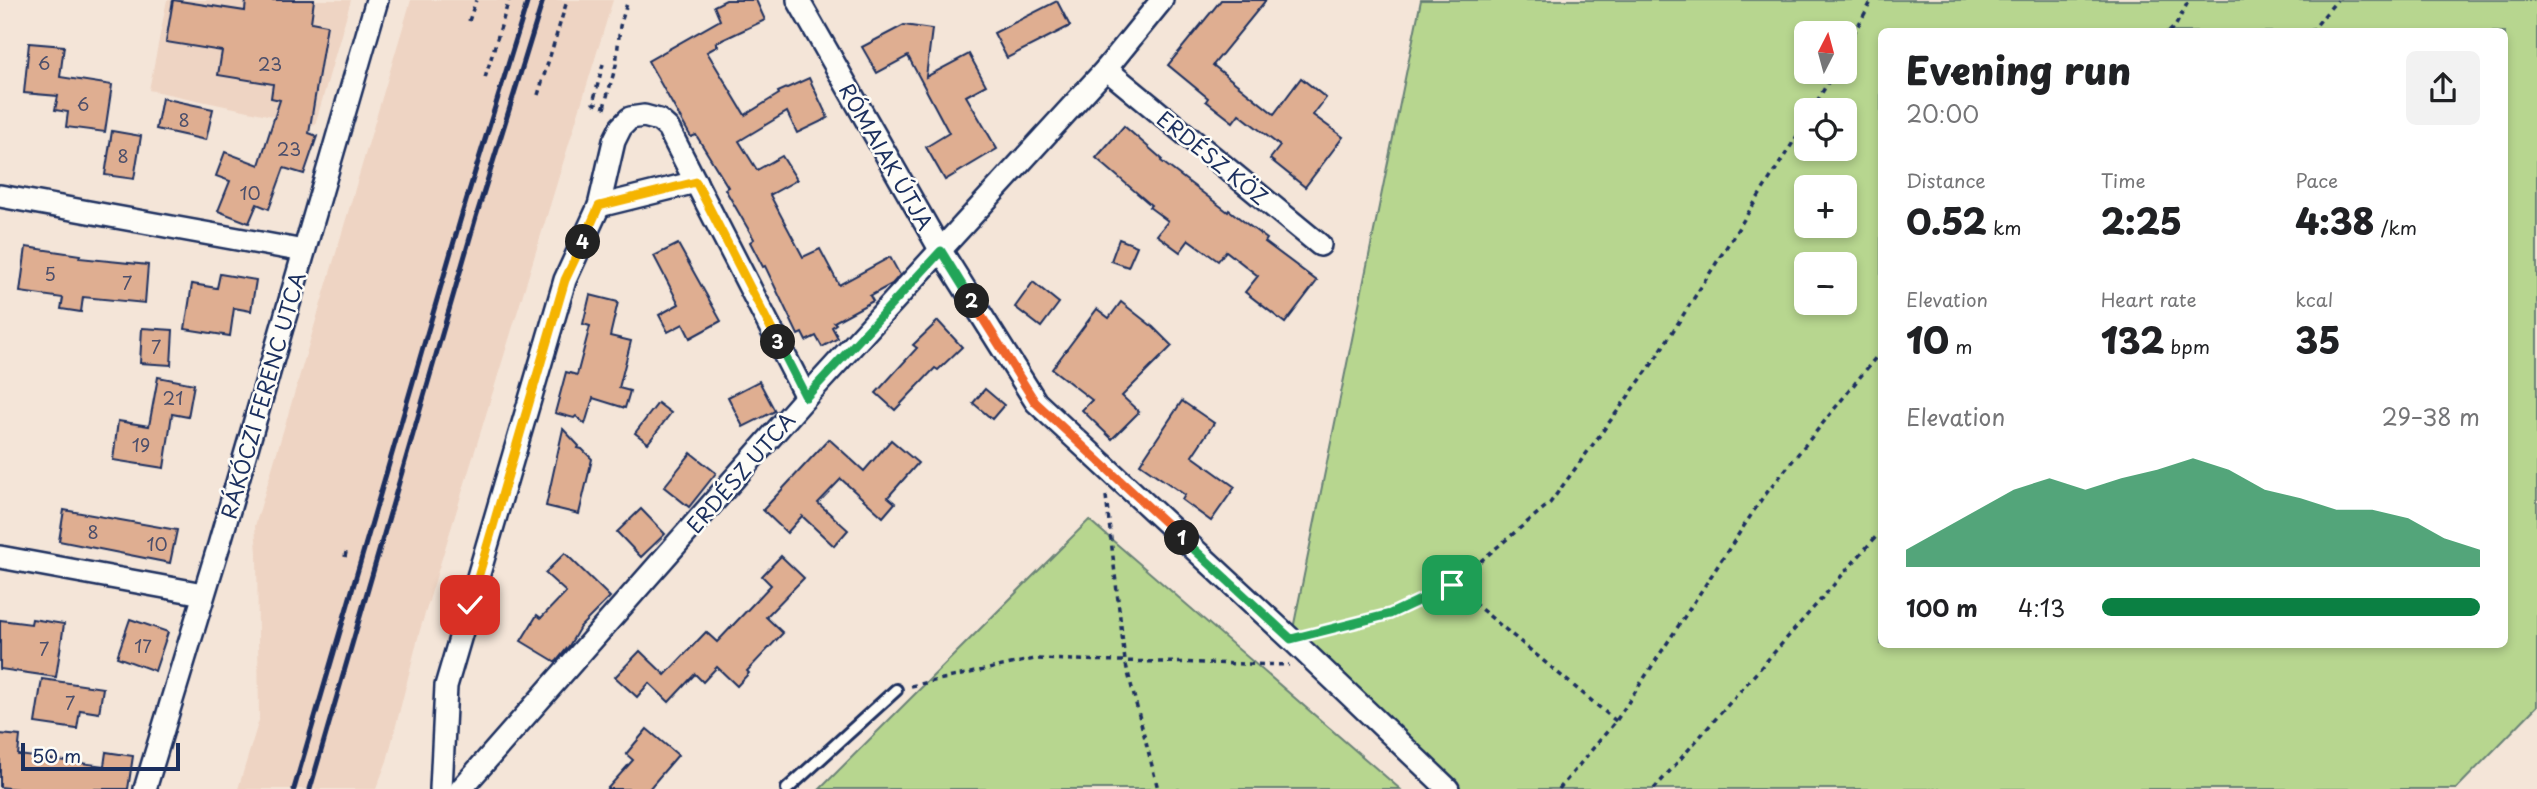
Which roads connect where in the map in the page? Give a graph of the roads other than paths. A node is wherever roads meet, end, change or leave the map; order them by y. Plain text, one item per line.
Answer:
1 (377, 0) edge
2 (798, 0) edge
3 (1162, 0) edge
4 (1106, 69) junction
5 (696, 182) junction
6 (0, 196) edge
7 (599, 206) junction
8 (1320, 245) dead end
9 (304, 251) junction
10 (941, 251) junction
11 (806, 397) junction
12 (0, 557) edge
13 (202, 594) junction
14 (897, 690) road end
15 (145, 789) edge
16 (441, 789) edge
17 (461, 789) edge
18 (787, 789) edge
19 (1448, 789) edge

1 - 9 street, RÁKÓCZI FERENC UTCA
2 - 10 street, RÓMAIAK ÚTJA
3 - 4 street, ERDÉSZ UTCA
4 - 8 street, ERDÉSZ KÖZ
4 - 10 street, ERDÉSZ UTCA
5 - 7 street
5 - 7 street
5 - 11 street
6 - 9 street
7 - 16 street
9 - 13 street, RÁKÓCZI FERENC UTCA
10 - 11 street, ERDÉSZ UTCA
10 - 19 street, RÓMAIAK ÚTJA
11 - 17 street, ERDÉSZ UTCA
12 - 13 street
13 - 15 street, RÁKÓCZI FERENC UTCA
14 - 18 lane

